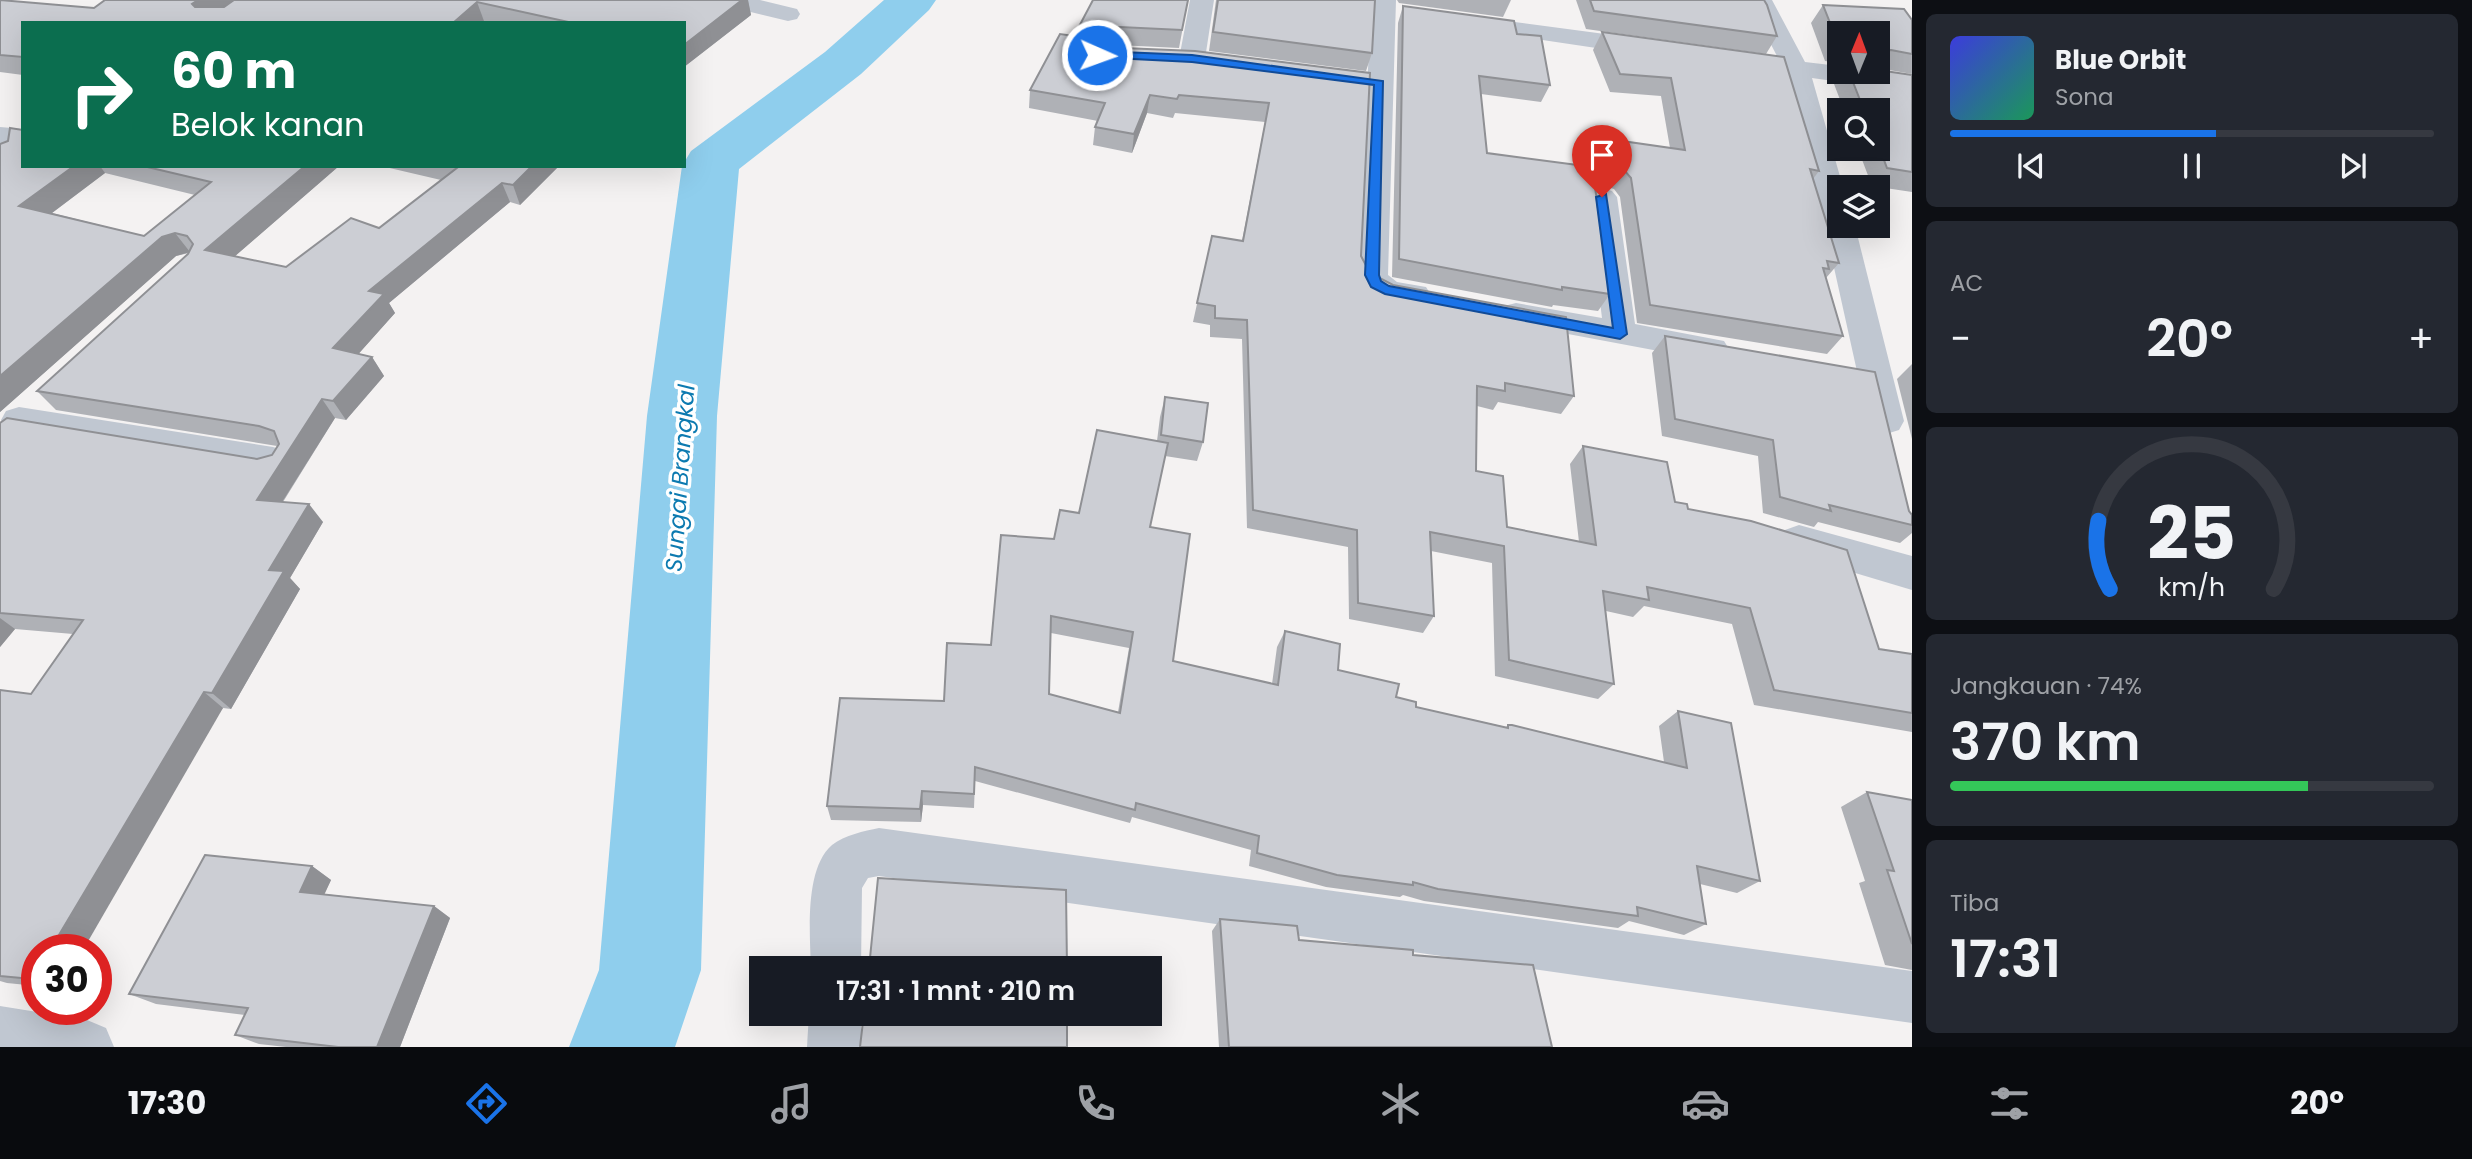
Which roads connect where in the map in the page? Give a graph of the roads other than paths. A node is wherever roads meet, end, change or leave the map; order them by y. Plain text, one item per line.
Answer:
1 (730, 0) edge
2 (1202, 0) edge
3 (1760, 0) edge
4 (1394, 9) edge
5 (788, 14) dead end
6 (1440, 19) edge
7 (1673, 51) edge
8 (1165, 57) edge
9 (1714, 57) edge
10 (1192, 58) junction
11 (1219, 62) edge
12 (1796, 69) junction
13 (1912, 84) edge
14 (0, 135) edge
15 (21, 137) edge
16 (1827, 181) edge
17 (1602, 197) dead end
18 (1841, 238) edge
19 (1437, 300) edge
20 (1489, 310) edge
21 (1620, 334) junction
22 (1741, 354) edge
23 (49, 392) edge
24 (9, 428) edge
25 (1894, 451) edge
26 (273, 461) edge
27 (1764, 531) edge
28 (1912, 573) edge
29 (836, 956) edge
30 (1912, 996) edge
31 (835, 1026) edge
32 (0, 1032) edge
33 (87, 1047) edge
34 (834, 1047) edge

1 - 5 street
2 - 10 street
3 - 12 street
4 - 19 street
6 - 7 street
8 - 10 street
9 - 12 street
10 - 11 street
12 - 13 street
12 - 16 street
14 - 15 street
17 - 21 street
18 - 25 street
20 - 21 street
21 - 22 street
23 - 24 street
24 - 26 street
27 - 28 street
29 - 30 street
31 - 34 street
32 - 33 street

